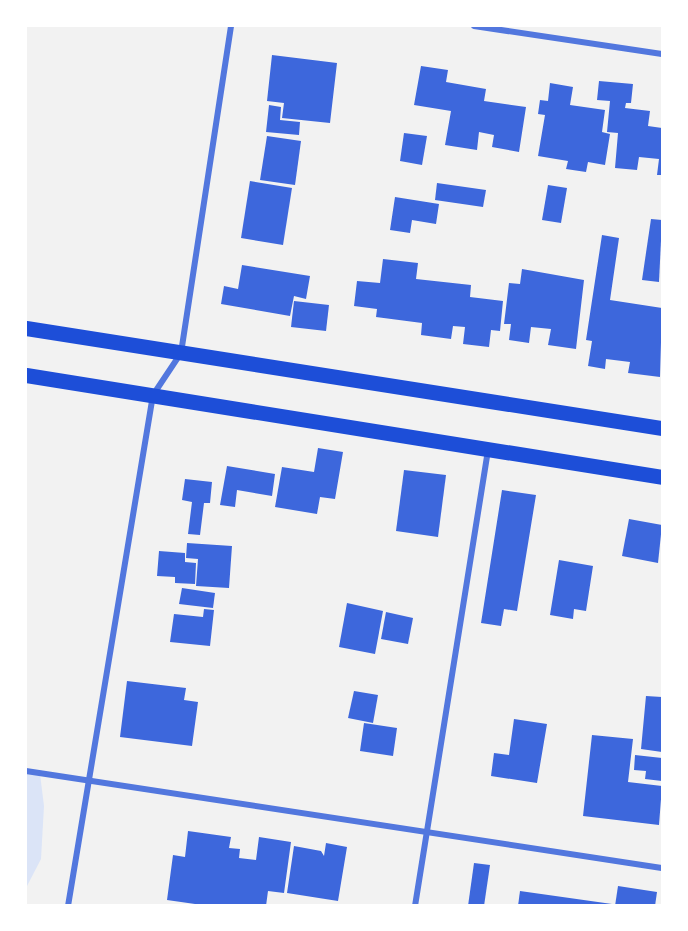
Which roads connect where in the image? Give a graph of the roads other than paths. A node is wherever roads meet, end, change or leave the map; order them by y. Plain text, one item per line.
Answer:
1 (231, 26) edge
2 (474, 26) edge
3 (663, 54) edge
4 (26, 328) edge
5 (181, 353) junction
6 (26, 375) edge
7 (153, 395) junction
8 (663, 428) edge
9 (488, 451) junction
10 (663, 477) edge
11 (26, 771) edge
12 (88, 780) junction
13 (427, 832) junction
14 (663, 868) edge
15 (68, 906) edge
16 (415, 906) edge

1 - 5 street
2 - 3 street
4 - 5 main road
5 - 7 street
5 - 8 main road
6 - 7 main road
7 - 9 main road
7 - 12 street
9 - 10 main road
9 - 13 street
11 - 12 street
12 - 13 street
12 - 15 street
13 - 14 street
13 - 16 street

